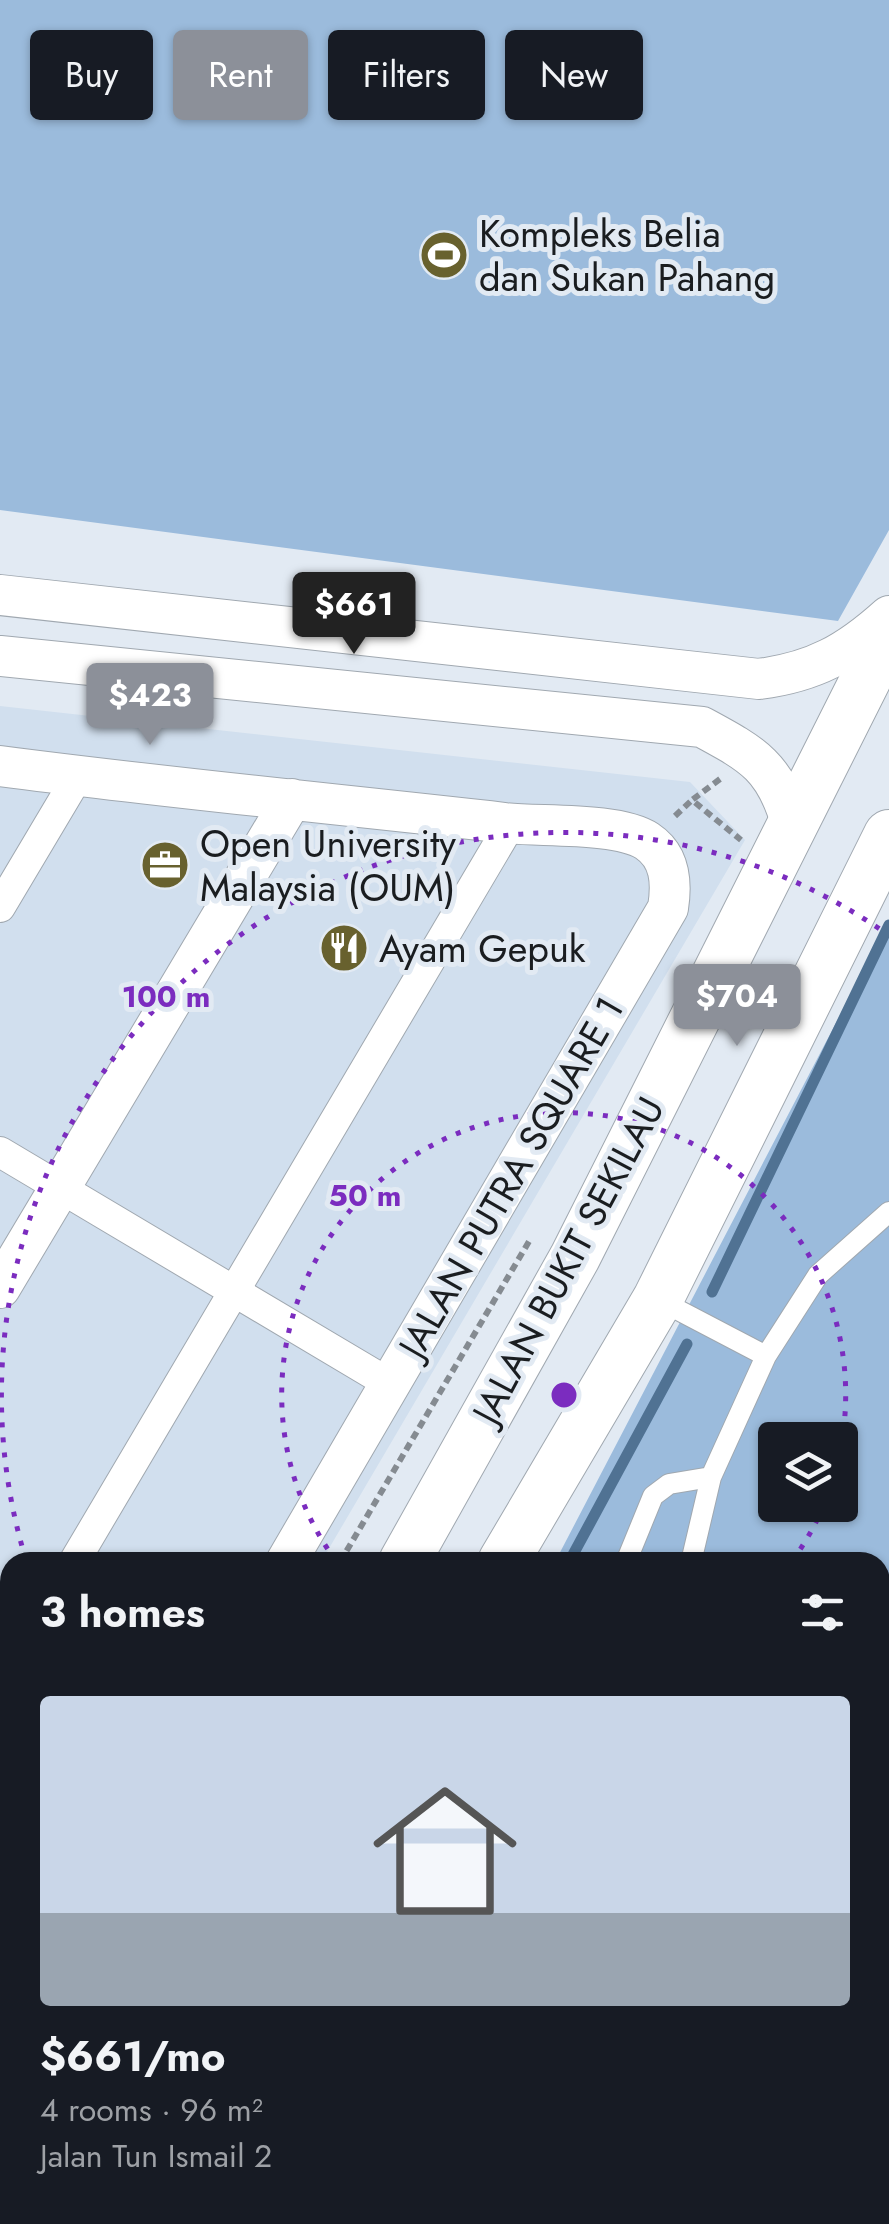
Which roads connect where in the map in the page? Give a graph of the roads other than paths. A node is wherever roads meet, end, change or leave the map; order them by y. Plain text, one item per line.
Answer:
1 (0, 595) edge
2 (889, 616) edge
3 (889, 633) edge
4 (0, 656) edge
5 (0, 766) edge
6 (78, 776) junction
7 (292, 798) junction
8 (512, 824) junction
9 (792, 826) junction
10 (889, 835) edge
11 (0, 908) edge
12 (0, 1152) edge
13 (60, 1186) junction
14 (889, 1212) edge
15 (0, 1288) edge
16 (236, 1291) junction
17 (658, 1299) junction
18 (766, 1356) junction
19 (390, 1384) junction
20 (711, 1477) junction
21 (80, 1552) edge
22 (292, 1552) edge
23 (410, 1552) edge
24 (508, 1552) edge
25 (630, 1552) edge
26 (693, 1552) edge

1 - 2 street
3 - 9 street, JALAN BUKIT SEKILAU
4 - 9 street
5 - 6 street, JALAN PUTRA SQUARE 1
6 - 7 street, JALAN PUTRA SQUARE 1
6 - 11 street
7 - 8 street, JALAN PUTRA SQUARE 1
7 - 13 street
8 - 16 street
8 - 19 street, JALAN PUTRA SQUARE 1
9 - 23 street, JALAN BUKIT SEKILAU
10 - 17 street
12 - 13 street
13 - 15 street
13 - 16 street
14 - 18 lane
16 - 19 street
16 - 21 street
17 - 18 lane
17 - 24 street
18 - 20 lane
19 - 22 street, JALAN PUTRA SQUARE 1
20 - 25 lane
20 - 26 lane

